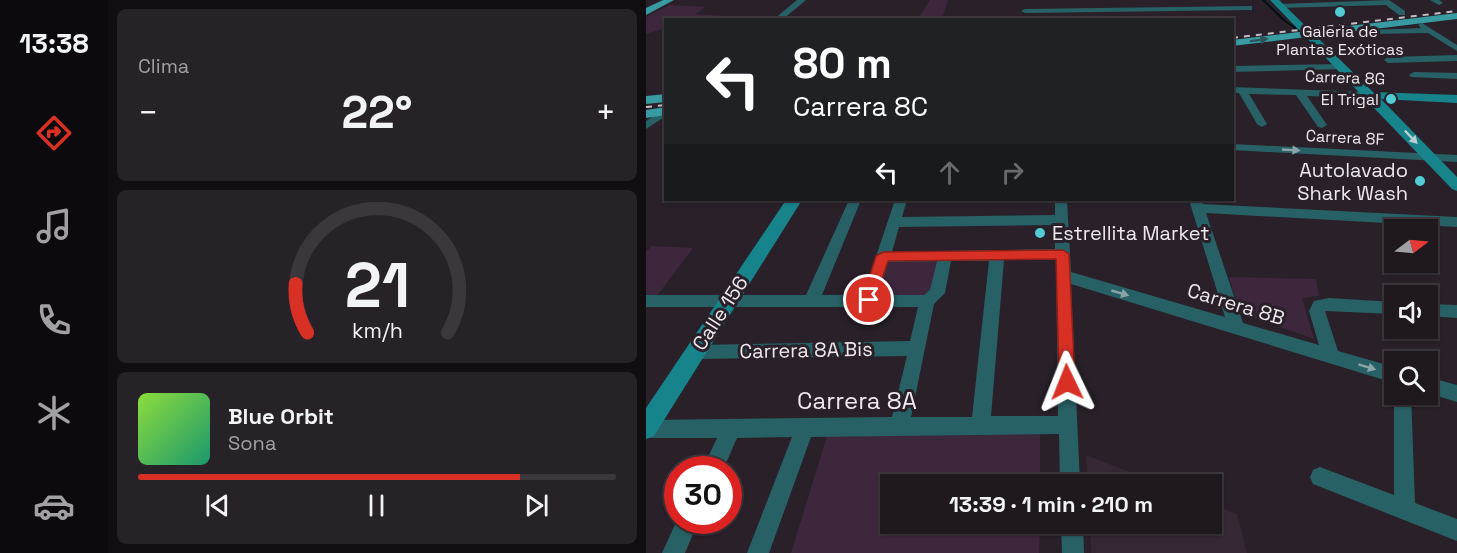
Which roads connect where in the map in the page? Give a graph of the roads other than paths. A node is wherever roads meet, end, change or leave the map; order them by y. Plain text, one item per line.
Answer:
1 (670, 0) edge
2 (802, 0) edge
3 (808, 0) edge
4 (1242, 0) edge
5 (1025, 1) edge
6 (1386, 1) edge
7 (1277, 3) edge
8 (1456, 7) edge
9 (646, 12) edge
10 (1402, 13) junction
11 (1025, 15) edge
12 (1456, 16) edge
13 (780, 18) edge
14 (786, 18) edge
15 (1416, 21) junction
16 (1299, 25) junction
17 (1430, 30) junction
18 (1234, 32) edge
19 (1372, 32) dead end
20 (1308, 34) junction
21 (1234, 43) edge
22 (1456, 49) edge
23 (1456, 58) edge
24 (1388, 60) dead end
25 (1342, 67) junction
26 (1234, 69) edge
27 (1414, 75) dead end
28 (1456, 75) edge
29 (1237, 90) edge
30 (1299, 92) junction
31 (1370, 95) junction
32 (1456, 99) edge
33 (646, 100) edge
34 (664, 107) edge
35 (664, 107) edge
36 (664, 108) edge
37 (646, 114) edge
38 (1262, 124) dead end
39 (1322, 125) dead end
40 (646, 126) edge
41 (1234, 147) edge
42 (1431, 158) junction
43 (1456, 159) edge
44 (1456, 186) edge
45 (793, 201) edge
46 (855, 201) edge
47 (901, 201) edge
48 (1061, 201) edge
49 (1197, 204) edge
50 (1062, 220) junction
51 (894, 222) junction
52 (1456, 222) edge
53 (1063, 254) junction
54 (997, 255) junction
55 (883, 256) junction
56 (945, 256) junction
57 (1064, 276) junction
58 (869, 300) junction
59 (646, 301) edge
60 (728, 301) junction
61 (927, 301) junction
62 (811, 302) junction
63 (1384, 307) edge
64 (1438, 311) edge
65 (1456, 312) edge
66 (1236, 327) junction
67 (916, 348) junction
68 (695, 352) junction
69 (1331, 356) junction
70 (1384, 372) edge
71 (1438, 389) edge
72 (1456, 394) edge
73 (1402, 405) edge
74 (1068, 425) junction
75 (900, 426) junction
76 (981, 426) junction
77 (805, 427) junction
78 (646, 428) edge
79 (732, 428) junction
80 (719, 456) edge
81 (1070, 474) edge
82 (1320, 477) dead end
83 (1405, 510) junction
84 (1456, 530) edge
85 (682, 534) edge
86 (1072, 534) edge
87 (673, 553) edge
88 (758, 553) edge
89 (1073, 553) edge

1 - 9 main road
2 - 13 street
3 - 14 street
4 - 11 street
5 - 11 street
6 - 7 street
6 - 10 street
7 - 16 main road
8 - 10 main road
10 - 16 main road
12 - 15 main road
15 - 17 street
15 - 20 main road
16 - 18 main road
16 - 20 main road
17 - 19 street
17 - 22 street
21 -> 20 main road
20 - 25 main road
23 - 24 street
25 - 26 street
25 - 31 main road
27 - 28 street
29 - 30 street, Carrera 8G
29 - 38 street
30 - 31 street, Carrera 8G
30 - 39 street
31 - 32 main road, Carrera 8G
31 -> 42 main road
33 - 34 main road
35 - 37 main road
36 - 40 street
41 -> 42 street, Carrera 8F
42 - 43 street, Carrera 8F
42 - 44 main road
45 - 60 main road, Calle 156
46 - 62 street
47 - 51 street
48 - 50 street
49 - 52 street
49 - 66 street
50 - 51 street
50 - 53 street
51 - 55 street
53 - 54 street
53 - 57 street
54 - 56 street
54 - 76 street
55 - 56 street
55 - 58 street
56 - 61 street
57 -> 66 street, Carrera 8B
57 - 74 street
58 - 61 street
58 - 62 street
59 - 60 street
60 - 62 street
60 - 68 main road, Calle 156
61 - 67 street
63 - 69 street
64 - 65 street
66 - 69 street, Carrera 8B
67 - 68 street, Carrera 8A Bis
67 - 75 street
68 - 78 main road, Calle 156
69 -> 70 street, Carrera 8B
71 - 72 street
73 - 83 street
74 - 76 street, Carrera 8A
74 - 81 street
75 - 76 street, Carrera 8A
75 - 77 street, Carrera 8A
77 - 79 street, Carrera 8A
77 - 88 street
78 - 79 street, Carrera 8A
79 - 80 street
82 - 83 street
83 - 84 street
85 - 87 street
86 - 89 street

